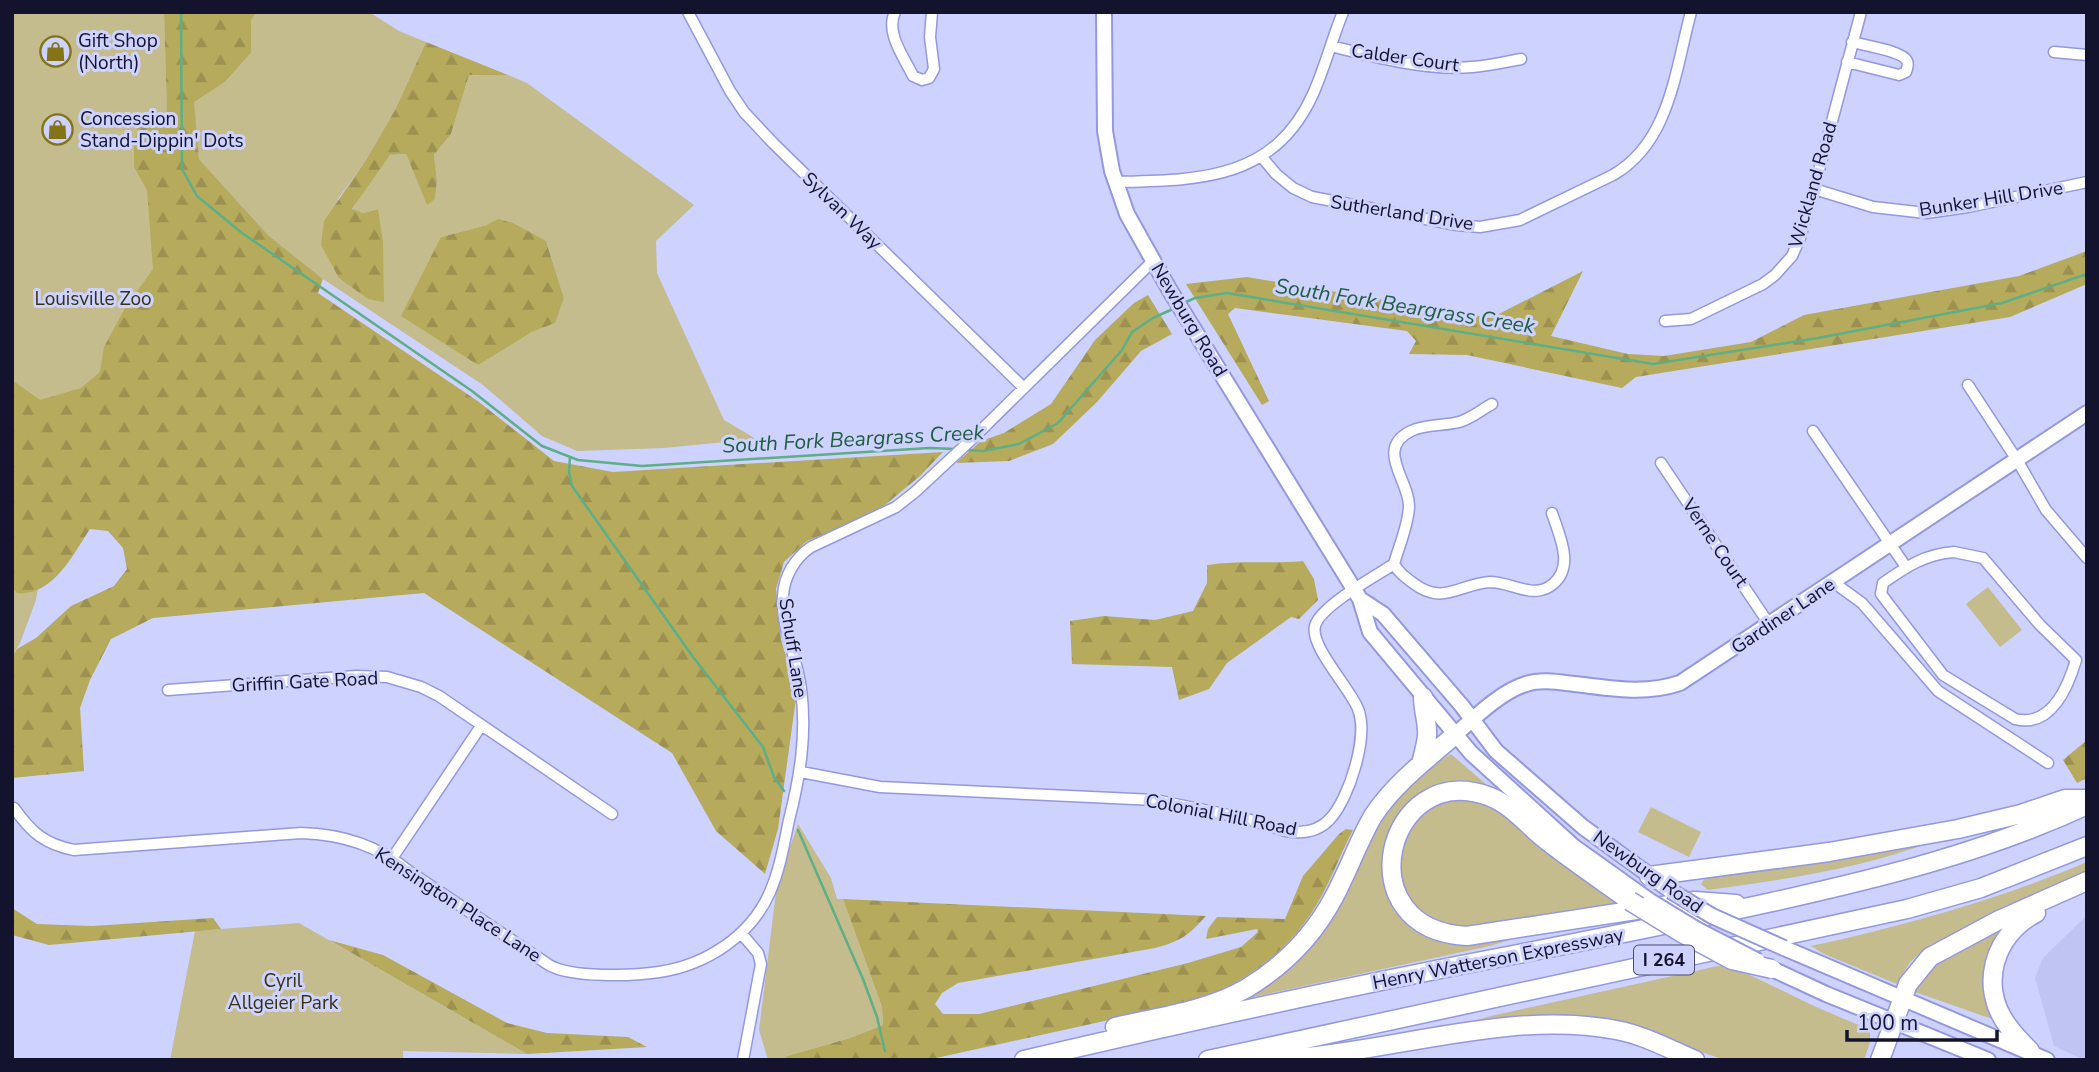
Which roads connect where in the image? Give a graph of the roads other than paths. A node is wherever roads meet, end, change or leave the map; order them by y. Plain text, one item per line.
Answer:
1 (688, 12) edge
2 (895, 12) edge
3 (932, 12) edge
4 (1104, 12) edge
5 (1343, 12) edge
6 (1691, 12) edge
7 (1861, 12) edge
8 (1852, 42) junction
9 (1331, 46) junction
10 (2054, 52) dead end
11 (2087, 55) edge
12 (1521, 59) dead end
13 (1847, 62) junction
14 (1261, 156) junction
15 (1116, 182) junction
16 (2087, 182) edge
17 (1814, 189) junction
18 (1153, 261) junction
19 (1665, 321) dead end
20 (1968, 385) dead end
21 (1024, 388) junction
22 (1492, 404) dead end
23 (2087, 413) edge
24 (1813, 431) dead end
25 (2017, 460) junction
26 (1661, 463) dead end
27 (1552, 513) dead end
28 (1891, 544) junction
29 (2087, 558) edge
30 (1394, 564) junction
31 (1906, 567) junction
32 (1833, 582) junction
33 (1357, 594) junction
34 (1769, 624) junction
35 (168, 690) dead end
36 (1423, 697) junction
37 (1472, 720) junction
38 (481, 726) junction
39 (1456, 734) junction
40 (2048, 764) dead end
41 (1421, 765) junction
42 (801, 772) junction
43 (2087, 799) edge
44 (2087, 805) edge
45 (14, 808) edge
46 (612, 814) dead end
47 (2087, 846) edge
48 (393, 857) junction
49 (1649, 876) junction
50 (2087, 881) edge
51 (2087, 889) edge
52 (1755, 906) junction
53 (741, 933) junction
54 (1772, 968) junction
55 (1902, 998) junction
56 (1893, 1022) junction
57 (1069, 1049) junction
58 (2030, 1051) junction
59 (1235, 1054) junction
60 (743, 1060) edge
61 (1024, 1060) edge
62 (1208, 1060) edge
63 (1695, 1060) edge
64 (1880, 1060) edge
65 (1988, 1060) edge
66 (2047, 1060) edge

1 - 21 street, Sylvan Way
2 - 3 street
4 - 15 main road, Newburg Road
5 - 9 street
6 - 14 street, Sutherland Drive
7 - 8 street, Wickland Road
8 - 13 street, Wickland Road
8 - 13 street
9 - 12 street, Calder Court
9 - 14 street
10 - 11 street
13 - 17 street, Wickland Road
14 - 15 street
15 - 18 main road, Newburg Road
16 - 17 street, Bunker Hill Drive
17 - 19 street, Wickland Road
18 - 21 street, Schuff Lane
18 - 33 main road, Newburg Road
20 - 25 street
21 - 42 street, Schuff Lane
22 - 30 street
23 - 25 main road, Gardiner Lane
24 - 28 street
25 - 28 main road, Gardiner Lane
25 - 29 street
26 - 34 street, Verne Court
27 - 30 street
28 - 31 street
28 - 32 main road, Gardiner Lane
30 - 33 street
31 - 31 street
32 - 34 main road, Gardiner Lane
32 - 40 street
33 - 36 main road, Newburg Road
33 - 37 main road, Newburg Road
33 - 42 street, Colonial Hill Road
34 - 37 main road, Gardiner Lane
35 - 38 street, Griffin Gate Road
36 - 39 main road, Newburg Road
36 - 41 highway
37 - 39 main road, Gardiner Lane
37 - 49 main road, Newburg Road
38 - 46 street, Griffin Gate Road
38 - 48 street
39 - 41 highway
39 - 54 main road, Newburg Road, bridge
41 - 57 highway
42 - 53 street, Schuff Lane
43 - 49 highway
44 - 52 highway, Henry Watterson Expressway / I 264
45 - 48 street, Kensington Place Lane
47 - 59 highway, Henry Watterson Expressway / I 264
48 - 53 street, Kensington Place Lane
49 - 55 main road, Newburg Road, bridge
50 - 55 highway
51 - 58 highway
52 - 54 highway, bridge
52 - 57 highway, Henry Watterson Expressway / I 264
53 - 60 street
54 - 56 main road, Newburg Road
55 - 56 highway
55 - 58 main road, Newburg Road
56 - 64 highway
56 - 65 main road, Newburg Road
57 - 61 highway, Henry Watterson Expressway / I 264
58 - 66 main road, Newburg Road
59 - 62 highway, Henry Watterson Expressway / I 264
59 - 63 highway

